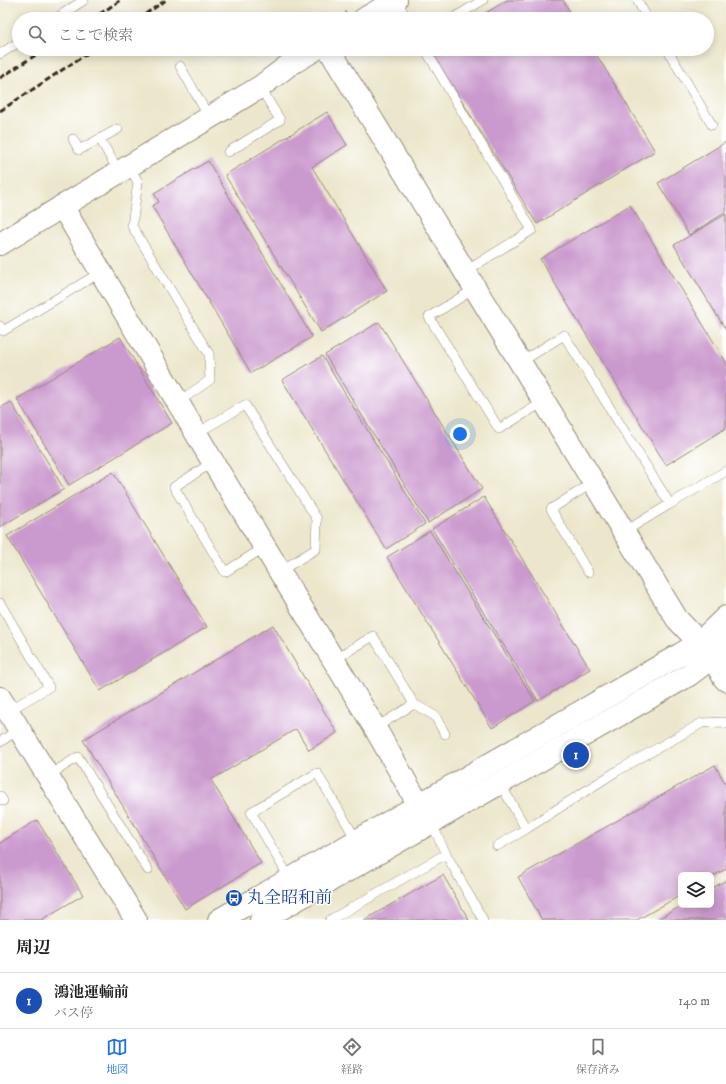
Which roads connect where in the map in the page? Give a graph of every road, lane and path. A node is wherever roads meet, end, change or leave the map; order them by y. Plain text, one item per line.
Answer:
1 (84, 0) edge
2 (396, 0) edge
3 (483, 0) edge
4 (637, 0) edge
5 (66, 12) edge
6 (376, 12) edge
7 (403, 12) edge
8 (463, 12) edge
9 (644, 12) edge
10 (12, 46) edge
11 (0, 54) edge
12 (304, 56) edge
13 (333, 56) edge
14 (429, 56) edge
15 (670, 56) edge
16 (180, 66) dead end
17 (260, 87) junction
18 (209, 117) junction
19 (712, 125) dead end
20 (118, 129) dead end
21 (100, 138) junction
22 (73, 139) dead end
23 (228, 152) dead end
24 (124, 169) junction
25 (62, 206) junction
26 (0, 244) edge
27 (101, 272) junction
28 (471, 280) junction
29 (0, 326) edge
30 (521, 362) junction
31 (545, 401) junction
32 (178, 402) junction
33 (197, 433) junction
34 (214, 462) junction
35 (726, 471) edge
36 (594, 482) junction
37 (670, 504) junction
38 (624, 532) junction
39 (266, 547) junction
40 (280, 571) junction
41 (588, 572) dead end
42 (0, 603) edge
43 (726, 618) edge
44 (716, 650) edge
45 (334, 660) junction
46 (726, 680) edge
47 (414, 704) junction
48 (4, 705) edge
49 (726, 724) edge
50 (375, 728) junction
51 (19, 730) junction
52 (445, 734) dead end
53 (0, 742) edge
54 (48, 776) junction
55 (500, 783) junction
56 (425, 814) junction
57 (526, 829) junction
58 (357, 841) junction
59 (497, 846) dead end
60 (446, 854) junction
61 (148, 870) dead end
62 (290, 879) junction
63 (136, 920) edge
64 (219, 920) edge
65 (261, 920) edge
66 (330, 920) edge
67 (483, 920) edge

1 - 5 lane
2 - 6 street
2 - 7 lane
3 - 8 lane
4 - 9 lane
10 - 11 lane
12 - 17 street
13 - 28 street
14 - 28 lane
15 - 19 lane
16 - 18 lane
17 - 18 street
17 - 23 lane
18 - 24 street
20 - 21 lane
21 - 22 lane
21 - 24 lane
24 - 25 street
24 - 32 lane
25 - 26 street
25 - 27 street
27 - 29 lane
27 - 32 street
28 - 30 street
28 - 31 lane
30 - 31 street
30 - 37 lane
31 - 36 street
32 - 33 street
33 - 34 street
33 - 40 lane
34 - 39 street
34 - 39 lane
35 - 37 lane
36 - 38 street
36 - 41 lane
37 - 38 lane
38 - 44 street
39 - 40 street
40 - 45 street
42 - 48 lane
43 - 44 street
44 - 46 street
44 - 55 street
44 - 56 street
45 - 47 lane
45 - 50 street
47 - 50 lane
47 - 52 lane
48 - 51 street
49 - 57 lane
50 - 56 street
51 - 53 lane
51 - 54 street
54 - 61 lane
54 - 63 street
55 - 56 street
55 - 57 lane
56 - 58 street
56 - 60 lane
56 - 65 street
57 - 59 lane
58 - 62 street
58 - 62 lane
60 - 66 lane
60 - 67 lane
62 - 64 street

